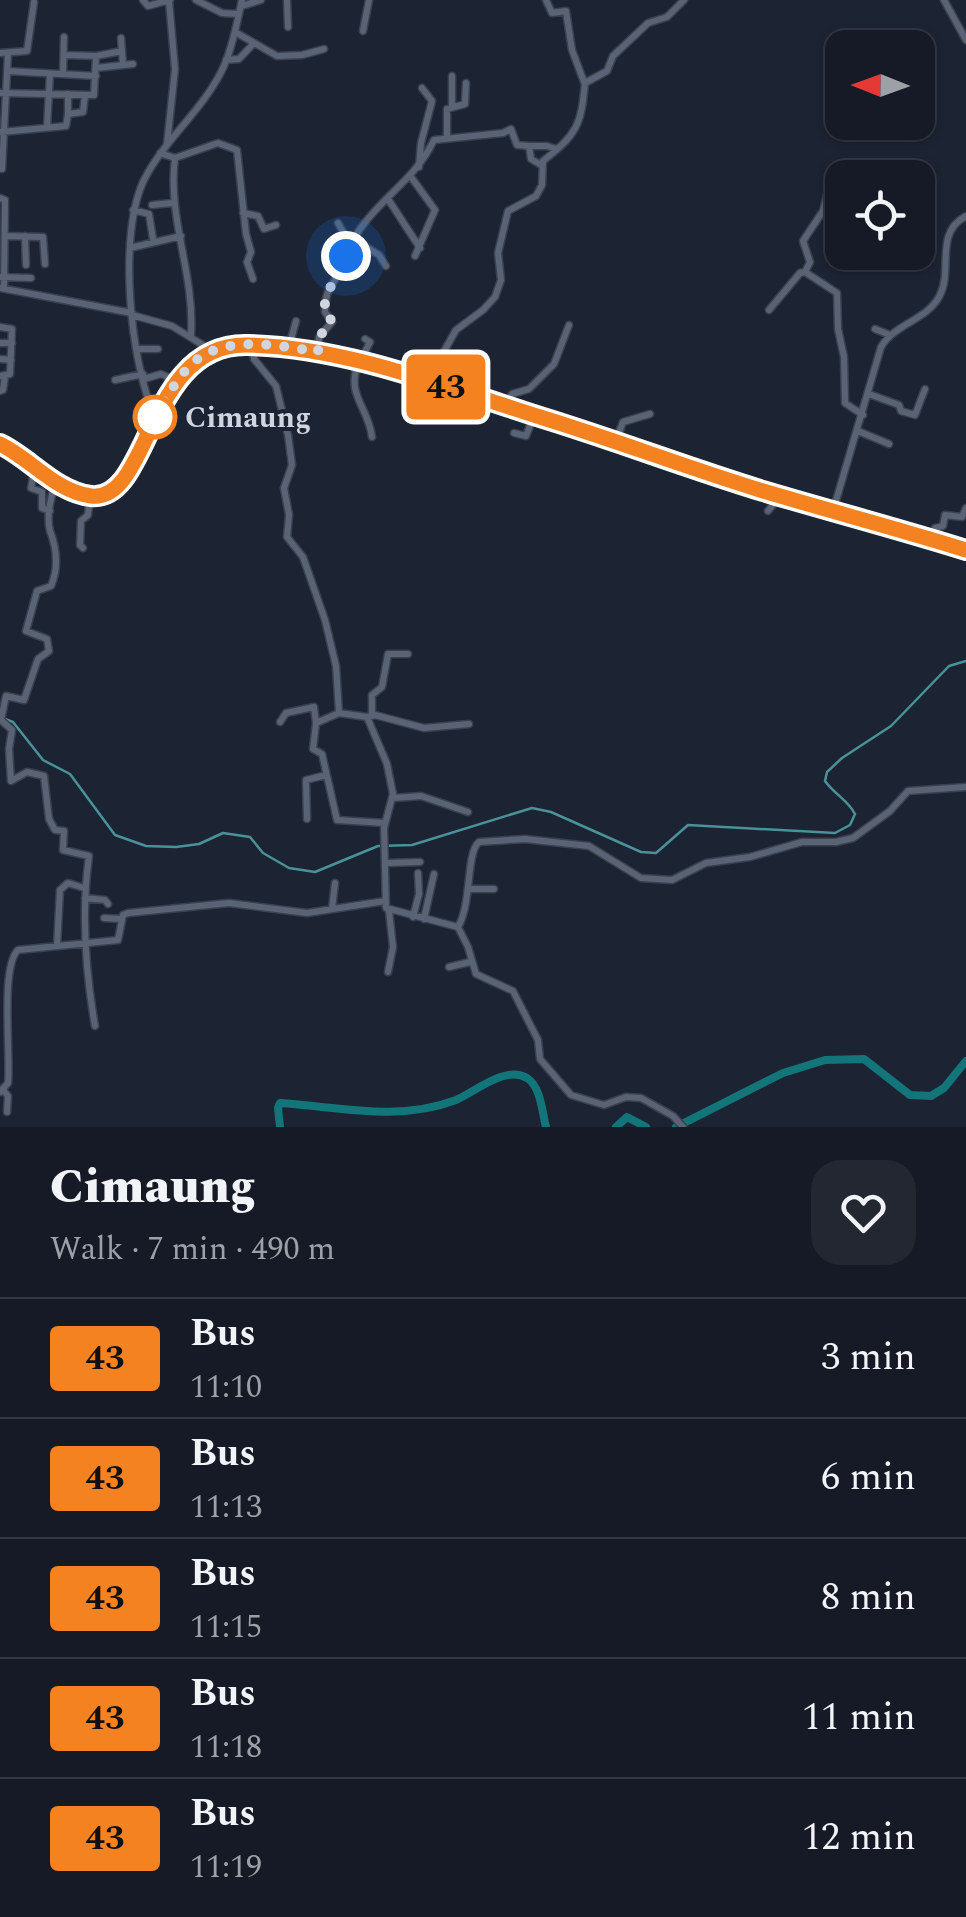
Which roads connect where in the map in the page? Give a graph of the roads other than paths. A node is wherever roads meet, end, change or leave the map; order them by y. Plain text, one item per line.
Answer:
1 (143, 0) edge
2 (170, 0) edge
3 (196, 0) edge
4 (261, 0) edge
5 (286, 0) edge
6 (370, 0) edge
7 (546, 0) edge
8 (684, 0) edge
9 (944, 0) edge
10 (34, 2) edge
11 (240, 7) edge
12 (288, 27) dead end
13 (364, 31) dead end
14 (235, 32) junction
15 (64, 38) dead end
16 (121, 38) dead end
17 (966, 38) edge
18 (254, 43) junction
19 (324, 49) dead end
20 (122, 51) junction
21 (4, 54) edge
22 (64, 55) junction
23 (96, 56) junction
24 (226, 60) junction
25 (133, 64) dead end
26 (123, 65) junction
27 (96, 72) junction
28 (5, 73) edge
29 (50, 74) junction
30 (63, 74) junction
31 (452, 76) dead end
32 (466, 83) dead end
33 (585, 83) junction
34 (422, 88) dead end
35 (3, 93) edge
36 (49, 94) junction
37 (68, 94) junction
38 (86, 95) junction
39 (452, 108) junction
40 (2, 113) edge
41 (68, 114) junction
42 (47, 128) junction
43 (2, 132) edge
44 (422, 137) junction
45 (446, 137) junction
46 (435, 139) junction
47 (168, 144) junction
48 (530, 146) junction
49 (556, 150) junction
50 (1, 152) edge
51 (160, 153) junction
52 (175, 158) junction
53 (540, 164) junction
54 (418, 168) junction
55 (2, 169) edge
56 (411, 177) junction
57 (0, 198) edge
58 (388, 199) junction
59 (172, 203) junction
60 (825, 203) edge
61 (152, 205) dead end
62 (133, 210) junction
63 (243, 213) junction
64 (966, 216) edge
65 (338, 224) dead end
66 (276, 225) dead end
67 (5, 236) junction
68 (25, 236) junction
69 (181, 236) junction
70 (152, 239) dead end
71 (352, 242) junction
72 (130, 248) junction
73 (45, 264) dead end
74 (26, 265) dead end
75 (386, 266) dead end
76 (805, 272) junction
77 (2, 277) edge
78 (31, 278) dead end
79 (253, 279) dead end
80 (2, 288) edge
81 (769, 310) dead end
82 (132, 314) junction
83 (296, 322) dead end
84 (570, 325) dead end
85 (0, 327) edge
86 (875, 329) dead end
87 (191, 335) junction
88 (890, 335) junction
89 (366, 339) dead end
90 (0, 343) edge
91 (12, 344) junction
92 (252, 345) junction
93 (284, 346) junction
94 (137, 350) junction
95 (158, 350) dead end
96 (212, 350) junction
97 (318, 352) junction
98 (0, 360) edge
99 (11, 360) junction
100 (360, 361) junction
101 (2, 376) edge
102 (144, 376) junction
103 (115, 380) dead end
104 (177, 380) junction
105 (424, 380) junction
106 (439, 385) junction
107 (925, 389) dead end
108 (0, 391) edge
109 (870, 394) junction
110 (435, 400) dead end
111 (505, 405) junction
112 (650, 414) dead end
113 (534, 415) junction
114 (864, 415) junction
115 (156, 417) junction
116 (858, 431) junction
117 (514, 433) dead end
118 (372, 437) dead end
119 (616, 440) junction
120 (0, 444) edge
121 (889, 444) dead end
122 (35, 466) junction
123 (56, 482) junction
124 (90, 496) junction
125 (781, 496) junction
126 (966, 508) edge
127 (833, 510) junction
128 (50, 511) junction
129 (768, 511) dead end
130 (934, 541) junction
131 (83, 548) dead end
132 (966, 550) edge
133 (408, 654) dead end
134 (339, 714) junction
135 (370, 716) junction
136 (0, 718) edge
137 (280, 722) dead end
138 (316, 723) junction
139 (469, 724) dead end
140 (326, 775) junction
141 (966, 787) edge
142 (394, 798) junction
143 (468, 812) dead end
144 (307, 819) dead end
145 (385, 823) junction
146 (420, 862) dead end
147 (387, 863) junction
148 (418, 872) dead end
149 (434, 874) dead end
150 (335, 883) dead end
151 (84, 888) junction
152 (494, 889) dead end
153 (470, 890) junction
154 (86, 898) junction
155 (385, 901) junction
156 (108, 904) dead end
157 (332, 909) junction
158 (390, 911) junction
159 (413, 916) junction
160 (104, 918) dead end
161 (122, 919) junction
162 (424, 919) junction
163 (458, 927) junction
164 (84, 944) junction
165 (58, 946) junction
166 (470, 962) junction
167 (450, 967) dead end
168 (388, 972) dead end
169 (95, 1026) dead end
170 (2, 1091) edge
171 (7, 1112) dead end
172 (683, 1126) edge

1 - 2 street
2 - 47 street
3 - 11 street
4 - 11 street
5 - 12 street
6 - 13 street
7 - 33 street
8 - 33 street
9 - 17 street
10 - 21 street
11 - 14 street
14 - 18 street
14 - 24 street
15 - 22 street
16 - 20 street
18 - 19 street
18 - 24 street
20 - 23 street
20 - 26 street
21 - 28 street
22 - 23 street
22 - 30 street
23 - 27 street
24 - 47 street
25 - 26 street
26 - 27 street
27 - 30 street
27 - 38 street
28 - 29 street
28 - 35 street
29 - 30 street
29 - 36 street
31 - 39 street
32 - 39 street
33 - 49 street
34 - 44 street
35 - 36 street
35 - 40 street
36 - 37 street
36 - 42 street
37 - 38 street
37 - 41 street
38 - 41 street
39 - 45 street
40 - 43 street
41 - 42 street
42 - 43 street
43 - 50 street
44 - 46 street
44 - 54 street
45 - 46 street
45 - 48 street
46 - 54 street
47 - 51 street
48 - 49 street
48 - 53 street
49 - 53 street
50 - 55 street
51 - 52 street
51 - 62 street
52 - 59 street
52 - 63 street
53 - 105 street
54 - 56 street
56 - 58 street
56 - 58 street
57 - 67 street
58 - 71 street
59 - 61 street
59 - 69 street
60 - 76 street
62 - 70 street
62 - 72 street
63 - 66 street
63 - 79 street
64 - 88 street
65 - 71 street
67 - 68 street
67 - 77 street
68 - 73 street
68 - 74 street
69 - 72 street
69 - 87 street
71 - 75 street
71 - 97 street
72 - 82 street
76 - 81 street
76 - 114 street
77 - 78 street
77 - 80 street
80 - 82 street
82 - 87 street
82 - 94 street
83 - 93 street
84 - 111 street
85 - 91 street
86 - 88 street
87 - 96 street
88 - 109 street
89 - 100 street
90 - 91 street
91 - 99 street
92 - 93 main road
92 - 96 main road
92 - 134 street
93 - 97 main road
94 - 95 street
94 - 102 street
96 - 104 main road
97 - 100 main road
98 - 99 street
99 - 101 street
100 - 105 main road
100 - 118 street
101 - 108 street
102 - 103 street
102 - 104 street
102 - 115 street
104 - 115 main road
105 - 106 main road
106 - 110 street
106 - 111 main road
107 - 109 street
109 - 114 street
111 - 113 main road
112 - 119 street
113 - 117 street
113 - 119 main road
114 - 116 street
115 - 124 main road
116 - 121 street
116 - 127 street
119 - 125 main road
120 - 122 main road
122 - 123 main road
122 - 128 street
123 - 124 main road
123 - 128 street
124 - 131 street
125 - 127 main road
125 - 129 street
126 - 130 street
127 - 130 main road
128 - 136 street
130 - 132 main road
133 - 135 street
134 - 135 street
134 - 138 street
135 - 139 street
135 - 142 street
136 - 151 street
137 - 138 street
138 - 140 street
140 - 144 street
140 - 145 street
141 - 153 street
142 - 143 street
142 - 145 street
145 - 147 street
146 - 147 street
147 - 155 street
148 - 159 street
149 - 162 street
150 - 157 street
151 - 154 street
151 - 165 street
152 - 153 street
153 - 163 street
154 - 156 street
154 - 164 street
155 - 157 street
155 - 158 street
157 - 161 street
158 - 159 street
158 - 168 street
159 - 162 street
160 - 161 street
161 - 164 street
162 - 163 street
163 - 166 street
164 - 165 street
164 - 169 street
165 - 170 street
166 - 167 street
166 - 172 street
170 - 171 street

